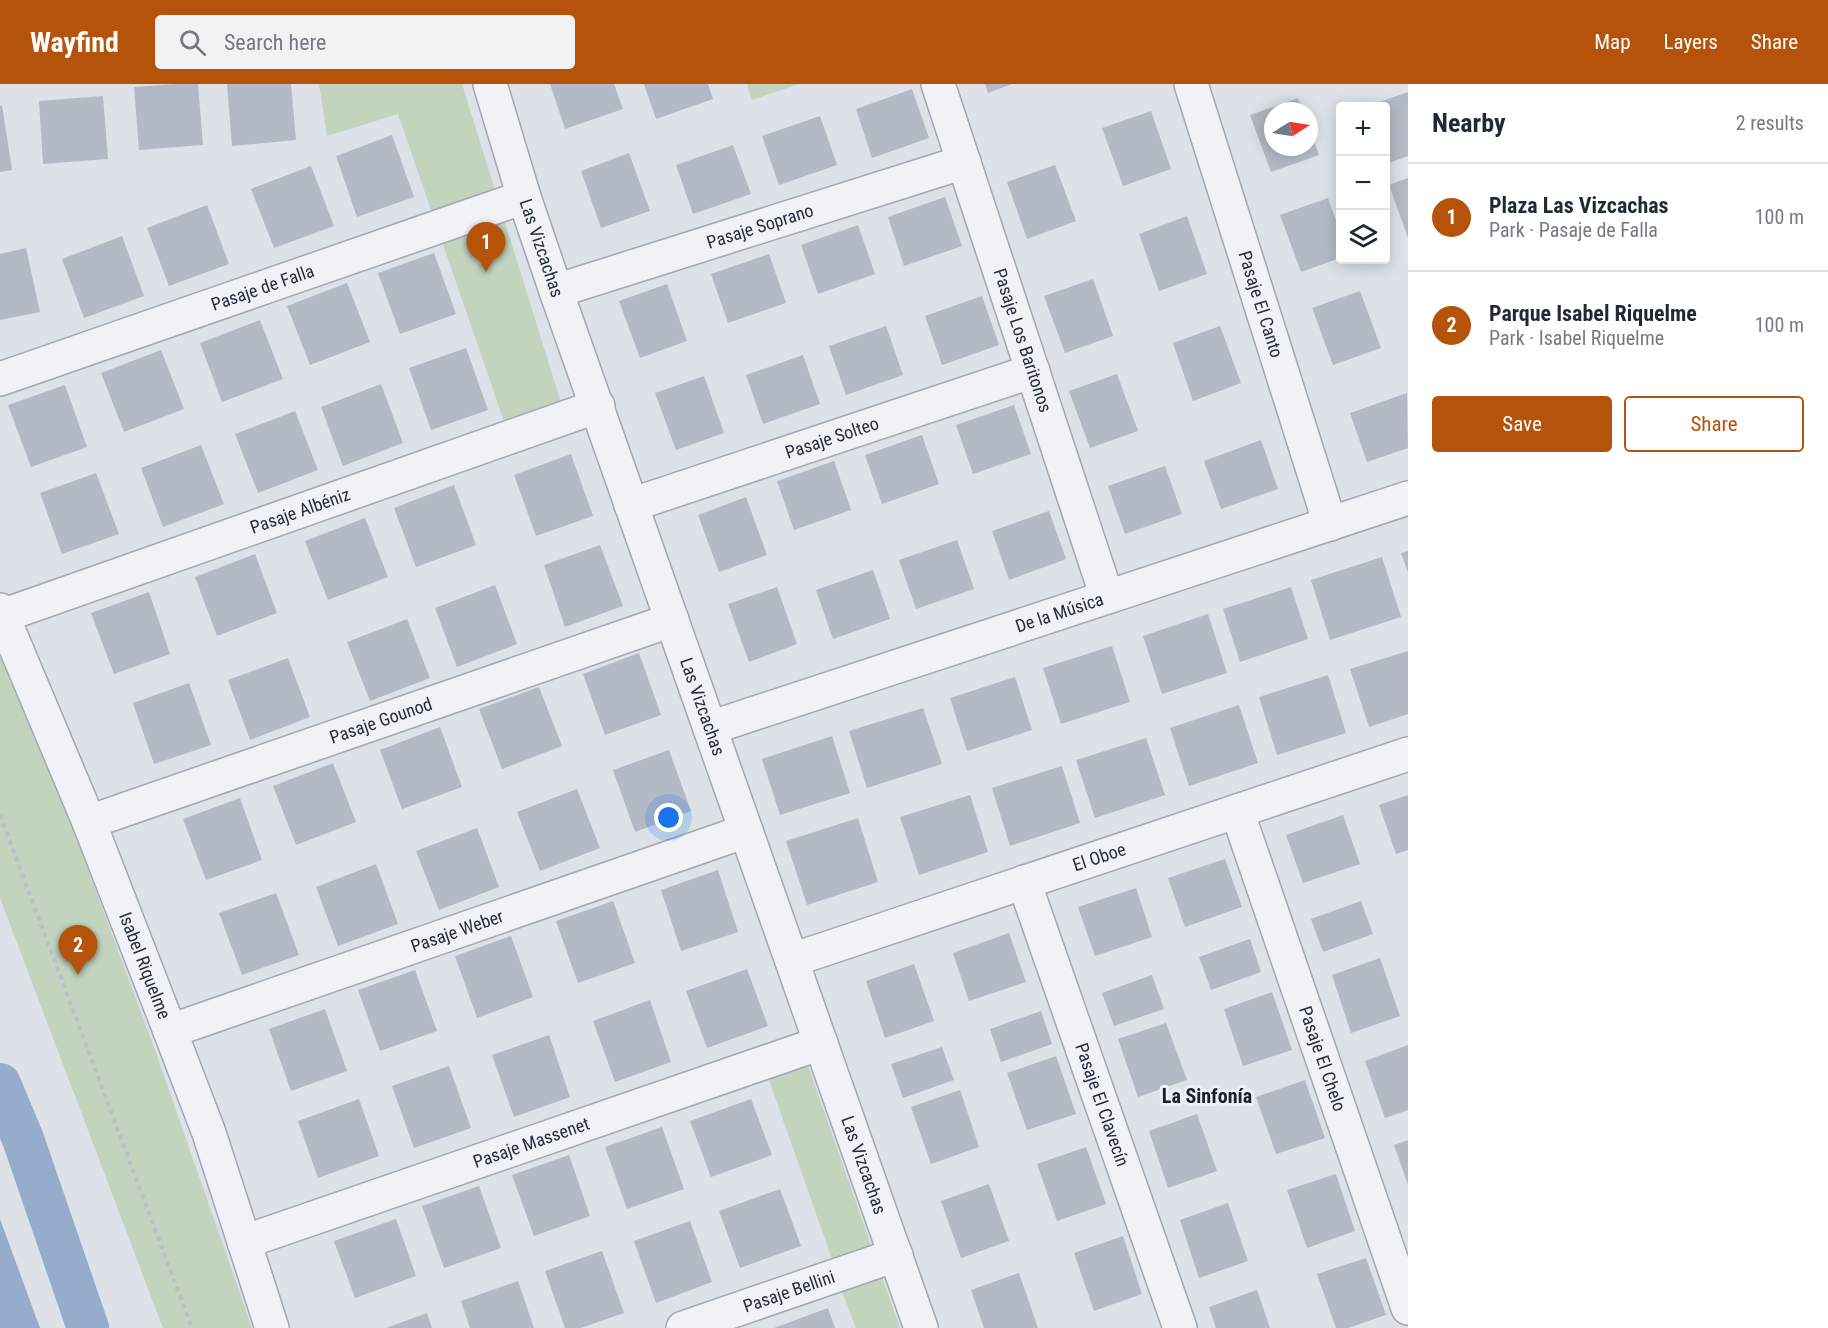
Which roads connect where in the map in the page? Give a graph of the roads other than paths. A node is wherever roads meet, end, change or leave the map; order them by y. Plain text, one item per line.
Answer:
1 (490, 84) edge
2 (938, 84) edge
3 (1191, 84) edge
4 (964, 162) junction
5 (524, 197) junction
6 (556, 291) junction
7 (1033, 371) junction
8 (0, 379) edge
9 (598, 406) junction
10 (1408, 498) edge
11 (631, 505) junction
12 (1330, 524) junction
13 (1107, 597) junction
14 (1, 613) edge
15 (672, 620) junction
16 (710, 728) junction
17 (1408, 754) edge
18 (1237, 811) junction
19 (89, 822) junction
20 (746, 831) junction
21 (1024, 882) junction
22 (792, 960) junction
23 (170, 1031) junction
24 (821, 1043) junction
25 (244, 1242) junction
26 (896, 1255) junction
27 (1408, 1308) edge
28 (272, 1328) edge
29 (683, 1328) edge
30 (921, 1328) edge
31 (1180, 1328) edge

1 - 5 street, Las Vizcachas
2 - 4 street, Pasaje Los Baritonos
3 - 12 street, Pasaje El Canto
4 - 6 street, Pasaje Soprano
4 - 7 street, Pasaje Los Baritonos
5 - 6 street, Las Vizcachas
5 - 8 street, Pasaje de Falla
6 - 9 street, Las Vizcachas
7 - 11 street, Pasaje Solteo
7 - 13 street, Pasaje Los Baritonos
9 - 11 street, Las Vizcachas
9 - 14 street, Pasaje Albéniz
10 - 12 street, De la Música
11 - 15 street, Las Vizcachas
12 - 13 street, De la Música
13 - 16 street, De la Música
14 - 19 street, Isabel Riquelme
15 - 16 street, Las Vizcachas
15 - 19 street, Pasaje Gounod
16 - 20 street, Las Vizcachas
17 - 18 street, El Oboe
18 - 21 street, El Oboe
18 - 27 street, Pasaje El Chelo
19 - 23 street, Isabel Riquelme
20 - 22 street, Las Vizcachas
20 - 23 street, Pasaje Weber
21 - 22 street, El Oboe
21 - 31 street, Pasaje El Clavecín
22 - 24 street, Las Vizcachas
23 - 25 street, Isabel Riquelme
24 - 25 street, Pasaje Massenet
24 - 26 street, Las Vizcachas
25 - 28 street, Isabel Riquelme
26 - 29 street, Pasaje Bellini
26 - 30 street, Las Vizcachas

